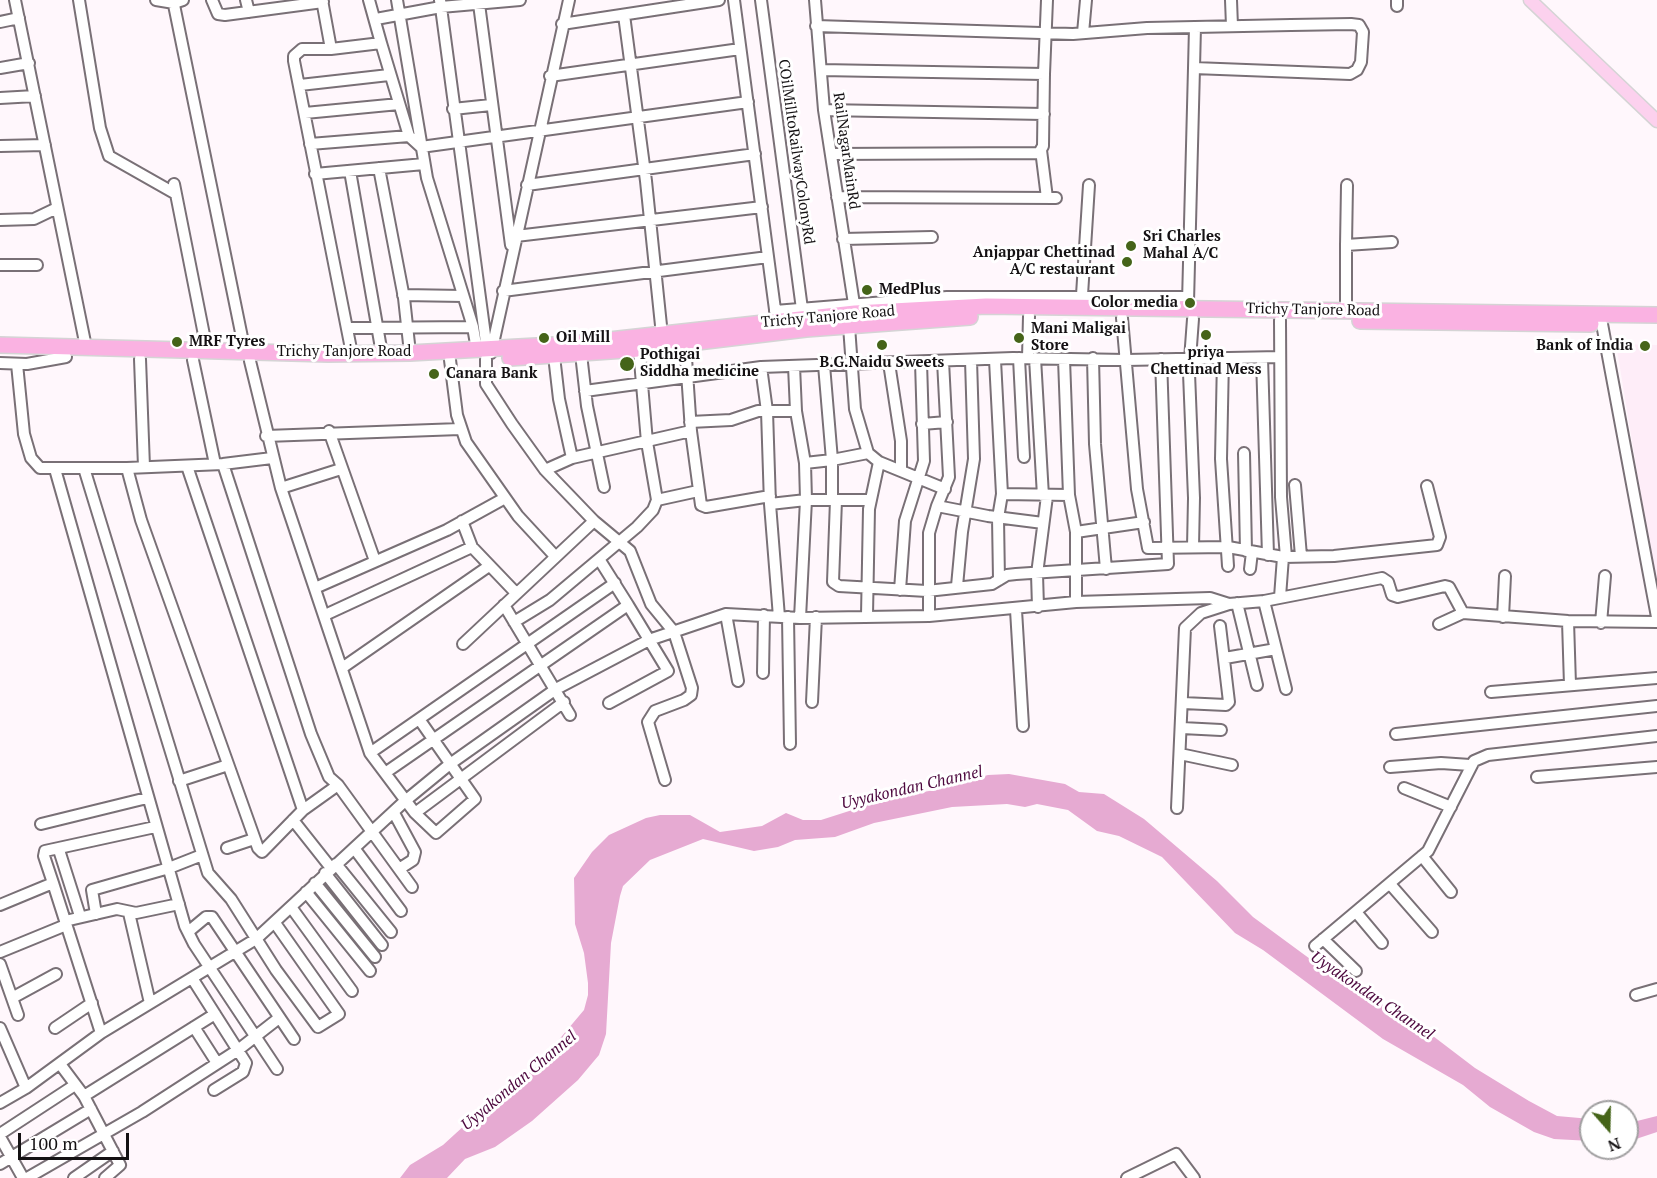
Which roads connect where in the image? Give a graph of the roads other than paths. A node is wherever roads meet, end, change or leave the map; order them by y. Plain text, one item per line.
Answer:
1 (15, 0) edge
2 (79, 0) edge
3 (156, 0) edge
4 (212, 0) edge
5 (246, 0) edge
6 (369, 0) edge
7 (397, 0) edge
8 (520, 0) edge
9 (569, 0) edge
10 (719, 0) edge
11 (734, 0) edge
12 (761, 0) edge
13 (815, 0) edge
14 (1047, 0) edge
15 (1086, 0) edge
16 (1231, 0) edge
17 (1530, 0) edge
18 (177, 1) edge
19 (323, 1) edge
20 (440, 4) edge
21 (479, 4) junction
22 (249, 12) junction
23 (400, 14) junction
24 (624, 15) junction
25 (19, 18) junction
26 (376, 19) junction
27 (0, 22) edge
28 (562, 24) junction
29 (816, 26) junction
30 (1232, 26) junction
31 (1195, 27) junction
32 (1044, 32) junction
33 (1083, 33) junction
34 (381, 43) junction
35 (331, 49) junction
36 (740, 49) junction
37 (29, 63) junction
38 (631, 64) junction
39 (0, 68) edge
40 (1194, 68) junction
41 (821, 70) junction
42 (1044, 74) junction
43 (388, 75) junction
44 (550, 76) junction
45 (300, 85) junction
46 (35, 96) junction
47 (0, 98) edge
48 (748, 102) junction
49 (399, 104) junction
50 (491, 105) junction
51 (453, 109) junction
52 (824, 110) junction
53 (305, 113) junction
54 (1044, 114) junction
55 (638, 116) junction
56 (1657, 121) edge
57 (539, 129) junction
58 (409, 136) junction
59 (496, 136) junction
60 (457, 143) junction
61 (310, 144) junction
62 (45, 145) junction
63 (0, 146) edge
64 (421, 147) junction
65 (1041, 150) junction
66 (755, 154) junction
67 (831, 154) junction
68 (424, 164) junction
69 (379, 168) junction
70 (645, 169) junction
71 (350, 171) junction
72 (315, 174) junction
73 (527, 185) junction
74 (1089, 185) dead end
75 (1347, 185) dead end
76 (837, 197) junction
77 (762, 207) junction
78 (57, 208) junction
79 (0, 220) edge
80 (651, 220) junction
81 (516, 236) junction
82 (932, 237) dead end
83 (843, 239) junction
84 (1392, 242) dead end
85 (1346, 245) junction
86 (512, 254) junction
87 (768, 257) junction
88 (0, 265) edge
89 (37, 265) dead end
90 (656, 271) junction
91 (503, 291) junction
92 (403, 295) junction
93 (1082, 295) junction
94 (464, 296) junction
95 (854, 304) junction
96 (1190, 308) junction
97 (802, 309) junction
98 (1346, 310) junction
99 (1657, 315) edge
100 (775, 316) junction
101 (1029, 316) junction
102 (1122, 318) junction
103 (1280, 320) junction
104 (1602, 324) junction
105 (1657, 325) edge
106 (849, 326) junction
107 (473, 327) junction
108 (347, 328) junction
109 (378, 329) junction
110 (407, 329) junction
111 (662, 335) junction
112 (685, 343) junction
113 (0, 345) edge
114 (86, 347) junction
115 (639, 349) junction
116 (207, 351) junction
117 (410, 353) junction
118 (352, 354) junction
119 (382, 354) junction
120 (486, 354) junction
121 (581, 354) junction
122 (0, 356) edge
123 (248, 356) junction
124 (554, 356) junction
125 (66, 357) junction
126 (1280, 357) junction
127 (1027, 358) junction
128 (1093, 358) junction
129 (1191, 358) junction
130 (1223, 358) junction
131 (1262, 358) junction
132 (140, 359) junction
133 (1064, 359) junction
134 (1161, 359) junction
135 (193, 360) junction
136 (450, 360) junction
137 (970, 360) junction
138 (995, 360) junction
139 (1126, 360) junction
140 (943, 361) junction
141 (921, 362) junction
142 (0, 363) edge
143 (889, 363) junction
144 (17, 364) junction
145 (824, 365) junction
146 (794, 366) junction
147 (852, 366) junction
148 (761, 367) junction
149 (687, 375) junction
150 (642, 384) junction
151 (585, 391) junction
152 (767, 411) junction
153 (796, 411) junction
154 (947, 422) junction
155 (922, 424) junction
156 (691, 427) junction
157 (460, 429) junction
158 (329, 432) junction
159 (266, 436) junction
160 (647, 441) junction
161 (595, 452) junction
162 (868, 453) junction
163 (1244, 453) dead end
164 (1024, 457) dead end
165 (272, 458) junction
166 (572, 458) junction
167 (832, 460) junction
168 (879, 462) junction
169 (805, 463) junction
170 (219, 464) junction
171 (187, 466) junction
172 (144, 467) junction
173 (84, 468) junction
174 (127, 468) junction
175 (55, 469) junction
176 (341, 469) junction
177 (545, 470) junction
178 (901, 470) junction
179 (920, 478) junction
180 (1295, 485) dead end
181 (1428, 486) dead end
182 (604, 487) dead end
183 (281, 488) junction
184 (945, 489) junction
185 (698, 491) junction
186 (1002, 494) junction
187 (1069, 495) junction
188 (1045, 496) junction
189 (505, 498) junction
190 (657, 500) junction
191 (770, 500) junction
192 (806, 500) junction
193 (834, 500) junction
194 (871, 500) junction
195 (937, 506) junction
196 (967, 511) junction
197 (998, 518) junction
198 (594, 521) junction
199 (462, 522) junction
200 (1144, 522) junction
201 (1043, 523) junction
202 (1103, 530) junction
203 (1076, 532) junction
204 (620, 541) junction
205 (472, 547) junction
206 (1167, 547) junction
207 (1193, 547) junction
208 (1228, 547) junction
209 (1249, 551) junction
210 (554, 555) junction
211 (1268, 555) junction
212 (1301, 556) junction
213 (1284, 557) junction
214 (599, 558) junction
215 (375, 561) junction
216 (489, 566) junction
217 (1228, 566) dead end
218 (1106, 569) junction
219 (1250, 569) dead end
220 (1075, 571) junction
221 (1037, 574) junction
222 (1505, 576) dead end
223 (1605, 576) dead end
224 (999, 580) junction
225 (615, 583) junction
226 (957, 586) junction
227 (315, 588) junction
228 (866, 588) junction
229 (900, 590) junction
230 (927, 591) junction
231 (516, 593) junction
232 (1280, 597) junction
233 (1264, 601) junction
234 (1076, 602) junction
235 (1233, 603) junction
236 (504, 605) junction
237 (628, 605) junction
238 (1038, 607) junction
239 (1017, 610) junction
240 (1463, 613) junction
241 (726, 614) junction
242 (325, 615) junction
243 (764, 615) junction
244 (867, 615) junction
245 (929, 616) junction
246 (1657, 616) edge
247 (789, 617) junction
248 (816, 617) junction
249 (1503, 617) junction
250 (1568, 621) junction
251 (514, 622) junction
252 (1657, 622) edge
253 (1601, 623) junction
254 (1439, 624) dead end
255 (1220, 626) dead end
256 (674, 632) junction
257 (649, 640) junction
258 (463, 644) dead end
259 (528, 645) junction
260 (1276, 649) junction
261 (1250, 652) junction
262 (1226, 658) junction
263 (541, 664) junction
264 (342, 668) junction
265 (763, 673) dead end
266 (1657, 678) edge
267 (738, 681) dead end
268 (1257, 685) dead end
269 (1570, 685) junction
270 (556, 689) junction
271 (1286, 689) dead end
272 (1491, 692) dead end
273 (564, 702) junction
274 (812, 702) dead end
275 (609, 703) dead end
276 (1183, 703) junction
277 (1657, 706) edge
278 (570, 715) dead end
279 (419, 719) junction
280 (1023, 726) dead end
281 (1182, 728) junction
282 (1221, 730) dead end
283 (1396, 734) dead end
284 (1657, 736) edge
285 (433, 740) junction
286 (790, 744) dead end
287 (370, 753) junction
288 (1180, 754) junction
289 (450, 764) junction
290 (228, 765) junction
291 (1232, 765) dead end
292 (1470, 765) junction
293 (1390, 767) dead end
294 (1657, 767) edge
295 (385, 773) junction
296 (1537, 777) dead end
297 (462, 778) junction
298 (665, 780) dead end
299 (179, 781) junction
300 (338, 785) junction
301 (1404, 788) dead end
302 (147, 798) junction
303 (405, 801) junction
304 (1451, 807) junction
305 (1177, 808) dead end
306 (303, 810) junction
307 (394, 813) junction
308 (415, 813) junction
309 (293, 820) junction
310 (41, 824) dead end
311 (155, 827) junction
312 (374, 831) junction
313 (254, 839) junction
314 (227, 848) dead end
315 (354, 848) junction
316 (59, 850) junction
317 (202, 855) junction
318 (1422, 856) junction
319 (169, 868) junction
320 (331, 868) junction
321 (399, 869) junction
322 (53, 883) junction
323 (315, 883) junction
324 (1390, 884) junction
325 (412, 887) dead end
326 (306, 892) junction
327 (1451, 892) dead end
328 (178, 904) junction
329 (0, 905) edge
330 (291, 907) junction
331 (401, 910) dead end
332 (1356, 912) junction
333 (129, 913) junction
334 (96, 914) junction
335 (81, 916) junction
336 (65, 923) junction
337 (275, 923) junction
338 (188, 932) junction
339 (391, 932) dead end
340 (1432, 932) dead end
341 (256, 939) junction
342 (1382, 943) dead end
343 (382, 945) dead end
344 (0, 952) edge
345 (235, 953) junction
346 (375, 957) dead end
347 (0, 964) edge
348 (210, 969) junction
349 (370, 971) dead end
350 (1356, 971) dead end
351 (56, 974) dead end
352 (192, 978) junction
353 (1657, 989) edge
354 (352, 991) dead end
355 (1635, 995) dead end
356 (12, 998) junction
357 (150, 1002) junction
358 (92, 1003) junction
359 (215, 1014) junction
360 (18, 1015) dead end
361 (279, 1018) junction
362 (194, 1027) junction
363 (0, 1028) edge
364 (55, 1028) dead end
365 (101, 1033) junction
366 (256, 1035) junction
367 (294, 1039) dead end
368 (238, 1050) junction
369 (217, 1063) junction
370 (60, 1064) junction
371 (277, 1069) dead end
372 (75, 1084) junction
373 (26, 1088) junction
374 (214, 1090) dead end
375 (84, 1096) junction
376 (0, 1103) edge
377 (91, 1109) junction
378 (104, 1133) junction
379 (0, 1135) edge
380 (113, 1151) junction
381 (11, 1157) junction
382 (0, 1164) edge
383 (25, 1178) edge
384 (74, 1178) edge
385 (105, 1178) edge
386 (1127, 1178) edge
387 (1194, 1178) edge

1 - 25 street
2 - 116 street
3 - 18 street
4 - 22 street
5 - 22 street
6 - 26 street
7 - 23 street
8 - 21 street
9 - 28 street
10 - 24 street
11 - 36 street
12 - 97 street, COilMilltoRailwayColonyRd
13 - 29 street, RailNagarMainRd
14 - 32 street
15 - 33 street
16 - 30 street
17 - 56 main road
18 - 123 street
19 - 22 street
19 - 35 street
20 - 21 street
20 - 23 street
20 - 51 street
21 - 50 street
23 - 26 street
23 - 64 street
24 - 28 street
24 - 38 street
25 - 27 street
25 - 37 street
26 - 34 street
28 - 44 street
29 - 32 street
29 - 41 street, RailNagarMainRd
30 - 31 street
30 - 40 street
31 - 33 street
31 - 40 street
32 - 33 street
32 - 42 street
34 - 35 street
34 - 43 street
35 - 45 street
36 - 38 street
36 - 48 street
37 - 39 street
37 - 46 street
38 - 44 street
38 - 55 street
40 - 96 street
41 - 42 street
41 - 52 street, RailNagarMainRd
42 - 54 street
43 - 45 street
43 - 49 street
44 - 57 street
45 - 53 street
46 - 47 street
46 - 62 street
48 - 55 street
48 - 66 street
49 - 53 street
49 - 58 street
50 - 51 street
50 - 59 street
51 - 60 street
52 - 54 street
52 - 67 street, RailNagarMainRd
53 - 61 street
54 - 65 street
55 - 57 street
55 - 70 street
57 - 59 street
57 - 73 street
58 - 61 street
58 - 64 street
59 - 60 street
59 - 86 street
60 - 64 street
60 - 120 street
61 - 72 street
62 - 63 street
62 - 78 street
64 - 68 street
65 - 67 street
65 - 76 street
66 - 70 street
66 - 77 street
67 - 76 street, RailNagarMainRd
68 - 69 street
68 - 94 street
69 - 71 street
69 - 92 street
70 - 73 street
70 - 80 street
71 - 72 street
71 - 109 street
72 - 108 street
73 - 81 street
74 - 93 street
75 - 85 street
76 - 83 street, RailNagarMainRd
77 - 80 street
77 - 87 street
78 - 79 street
78 - 114 street
80 - 81 street
80 - 90 street
81 - 86 street
82 - 83 street
83 - 95 street, RailNagarMainRd
84 - 85 street
85 - 98 street
86 - 91 street
87 - 90 street
87 - 100 street
88 - 89 street
90 - 91 street
90 - 111 street
91 - 120 street
92 - 94 street
92 - 110 street
93 - 95 street
93 - 96 street
94 - 107 street
95 - 97 street
96 - 98 highway, Trichy Tanjore Road
96 - 100 highway, Trichy Tanjore Road
96 - 102 highway, Trichy Tanjore Road
96 - 103 highway, Trichy Tanjore Road
96 - 129 street
97 - 100 street
98 - 99 highway, Trichy Tanjore Road
100 - 111 highway, Trichy Tanjore Road
101 - 102 highway, Trichy Tanjore Road
101 - 106 highway, Trichy Tanjore Road
101 - 127 street
102 - 139 street
103 - 104 highway, Trichy Tanjore Road
103 - 126 street
104 - 105 highway, Trichy Tanjore Road
104 - 246 street
106 - 112 highway, Trichy Tanjore Road
106 - 147 street
107 - 110 street
107 - 120 street
108 - 109 street
108 - 118 street
109 - 110 street
109 - 119 street
110 - 117 street
111 - 120 highway, Trichy Tanjore Road
112 - 115 highway, Trichy Tanjore Road
112 - 149 street
113 - 114 highway, Trichy Tanjore Road
114 - 116 highway, Trichy Tanjore Road
115 - 121 highway, Trichy Tanjore Road
115 - 150 street
116 - 123 highway, Trichy Tanjore Road
117 - 119 highway, Trichy Tanjore Road
117 - 120 highway, Trichy Tanjore Road
118 - 119 highway, Trichy Tanjore Road
118 - 123 highway, Trichy Tanjore Road
120 - 124 highway, Trichy Tanjore Road
120 - 136 highway, Trichy Tanjore Road
120 - 177 street
121 - 124 highway, Trichy Tanjore Road
121 - 151 street
122 - 125 highway, Trichy Tanjore Road
123 - 135 highway, Trichy Tanjore Road
123 - 136 highway, Trichy Tanjore Road
123 - 159 street
124 - 166 street
125 - 132 highway, Trichy Tanjore Road
125 - 144 street
126 - 131 street
126 - 213 street
127 - 133 street
127 - 138 street
127 - 164 street
127 - 188 street
128 - 133 street
128 - 139 street
128 - 202 street
129 - 130 street
129 - 134 street
129 - 207 street
130 - 131 street
130 - 208 street
131 - 211 street
132 - 135 highway, Trichy Tanjore Road
132 - 172 street
133 - 187 street
134 - 139 street
134 - 206 street
135 - 170 street
136 - 157 street
137 - 138 street
137 - 140 street
137 - 196 street
138 - 186 street
139 - 200 street
140 - 141 street
140 - 154 street
141 - 143 street
141 - 155 street
142 - 144 street
143 - 147 street
143 - 178 street
144 - 175 street
145 - 146 street
145 - 147 street
145 - 167 street
146 - 148 street
146 - 153 street
147 - 162 street
148 - 149 street
148 - 152 street
149 - 150 street
149 - 156 street
150 - 151 street
150 - 160 street
151 - 161 street
152 - 153 street
152 - 156 street
152 - 191 street
153 - 169 street
154 - 155 street
154 - 184 street
155 - 179 street
156 - 160 street
156 - 185 street
157 - 158 street
157 - 189 street
158 - 159 street
158 - 176 street
159 - 165 street
160 - 161 street
160 - 190 street
161 - 166 street
161 - 182 street
162 - 167 street
162 - 168 street
163 - 209 street
165 - 170 street
165 - 183 street
166 - 177 street
167 - 169 street
167 - 193 street
168 - 178 street
168 - 194 street
169 - 192 street
170 - 171 street
170 - 300 street
171 - 172 street
171 - 306 street
172 - 174 street
173 - 174 street
173 - 175 street
173 - 299 street
174 - 290 street
175 - 302 street
176 - 183 street
176 - 215 street
177 - 198 street
178 - 179 street
179 - 184 street
179 - 229 street
180 - 212 street
181 - 212 street
183 - 227 street
184 - 195 street
185 - 190 street
185 - 191 street
186 - 188 street
186 - 197 street
187 - 188 street
187 - 203 street
188 - 201 street
189 - 199 street
189 - 210 street
190 - 204 street
191 - 192 street
191 - 247 street
192 - 193 street
192 - 247 street
193 - 194 street
193 - 228 street
194 - 228 street
195 - 196 street
195 - 230 street
196 - 197 street
196 - 226 street
197 - 201 street
197 - 224 street
198 - 204 street
198 - 210 street
199 - 205 street
199 - 215 street
200 - 202 street
200 - 206 street
201 - 221 street
202 - 203 street
202 - 218 street
203 - 220 street
204 - 214 street
204 - 256 street
205 - 216 street
205 - 242 street
206 - 207 street
206 - 218 street
207 - 208 street
208 - 209 street
208 - 217 street
209 - 211 street
209 - 219 street
210 - 231 street
211 - 213 street
212 - 213 street
213 - 232 street
214 - 225 street
214 - 251 street
215 - 227 street
216 - 231 street
216 - 264 street
218 - 220 street
220 - 221 street
220 - 234 street
221 - 224 street
221 - 238 street
222 - 249 street
223 - 253 street
224 - 226 street
225 - 237 street
225 - 259 street
226 - 230 street
227 - 242 street
228 - 229 street
228 - 244 street
229 - 230 street
230 - 245 street
231 - 236 street
232 - 233 street
232 - 240 street
233 - 235 street
233 - 260 street
234 - 235 street
234 - 238 street
235 - 261 street
235 - 276 street
236 - 251 street
236 - 258 street
237 - 257 street
237 - 263 street
238 - 239 street
239 - 245 street
239 - 280 street
240 - 249 street
240 - 254 street
241 - 243 street
241 - 256 street
241 - 267 street
242 - 264 street
243 - 247 street
243 - 265 street
244 - 245 street
244 - 248 street
247 - 248 street
247 - 286 street
248 - 274 street
249 - 250 street
250 - 253 street
250 - 269 street
251 - 259 street
252 - 253 street
255 - 262 street
256 - 257 street
256 - 298 street
257 - 270 street
257 - 275 street
259 - 263 street
259 - 279 street
260 - 261 street
260 - 271 street
261 - 262 street
261 - 268 street
262 - 276 street
263 - 270 street
263 - 285 street
264 - 287 street
266 - 269 street
269 - 272 street
270 - 273 street
270 - 289 street
273 - 278 street
273 - 297 street
276 - 281 street
277 - 283 street
279 - 285 street
279 - 287 street
281 - 282 street
281 - 288 street
284 - 292 street
285 - 289 street
285 - 295 street
287 - 295 street
288 - 291 street
288 - 305 street
289 - 297 street
289 - 303 street
290 - 299 street
290 - 313 street
292 - 293 street
292 - 304 street
294 - 296 street
295 - 303 street
297 - 308 street
297 - 308 street
299 - 317 street
300 - 306 street
300 - 312 street
301 - 304 street
302 - 310 street
302 - 311 street
303 - 307 street
303 - 308 street
304 - 318 street
306 - 309 street
307 - 312 street
307 - 321 street
309 - 313 street
309 - 320 street
311 - 316 street
311 - 319 street
312 - 315 street
312 - 321 street
313 - 314 street
315 - 320 street
315 - 331 street
316 - 322 street
316 - 335 street
317 - 319 street
317 - 341 street
318 - 324 street
318 - 327 street
319 - 328 street
319 - 334 street
320 - 323 street
320 - 339 street
320 - 343 street
321 - 325 street
322 - 329 street
322 - 336 street
323 - 326 street
323 - 346 street
324 - 332 street
324 - 340 street
326 - 330 street
326 - 349 street
328 - 333 street
328 - 338 street
330 - 337 street
330 - 354 street
332 - 342 street
332 - 350 street
333 - 334 street
333 - 357 street
334 - 335 street
335 - 336 street
336 - 344 street
336 - 358 street
337 - 341 street
337 - 341 street
338 - 345 street
338 - 348 street
341 - 345 street
345 - 348 street
345 - 361 street
347 - 356 street
348 - 352 street
348 - 366 street
351 - 356 street
352 - 357 street
352 - 359 street
353 - 355 street
356 - 360 street
357 - 365 street
358 - 364 street
358 - 365 street
359 - 362 street
359 - 368 street
361 - 366 street
361 - 367 street
362 - 369 street
362 - 375 street
363 - 373 street
365 - 370 street
366 - 368 street
366 - 371 street
368 - 369 street
368 - 374 street
369 - 378 street
370 - 372 street
370 - 373 street
372 - 375 street
372 - 379 street
373 - 376 street
375 - 377 street
377 - 378 street
377 - 381 street
378 - 380 street
378 - 383 street
379 - 381 street
380 - 384 street
380 - 385 street
381 - 382 street
381 - 383 street
386 - 387 street

